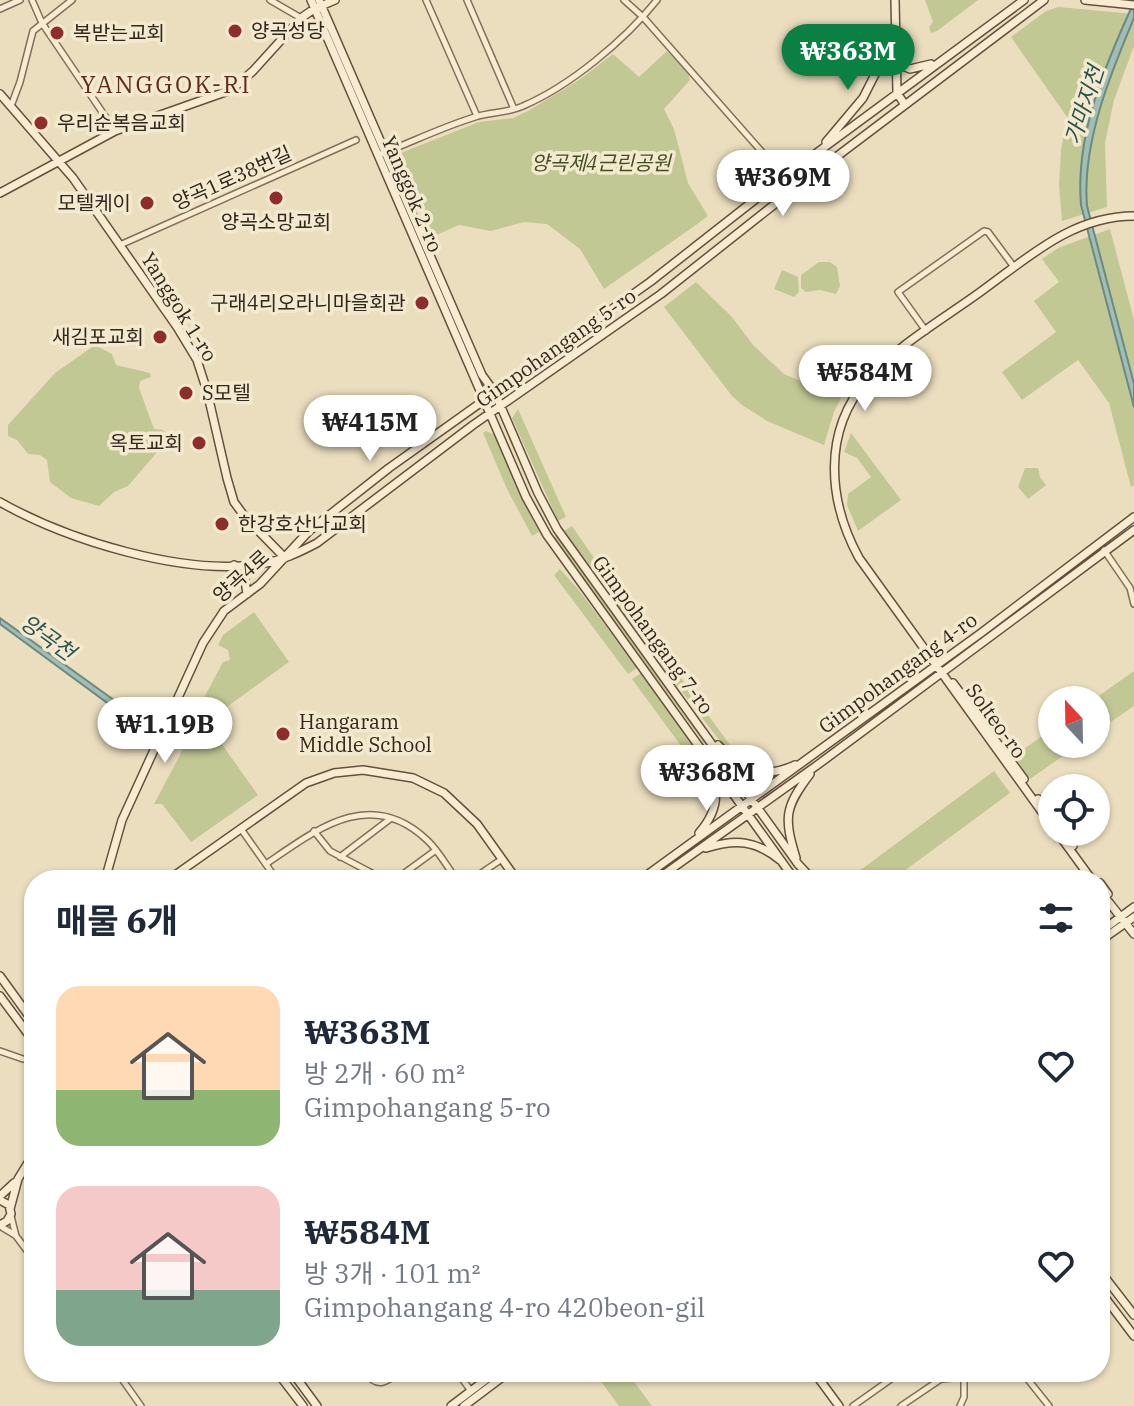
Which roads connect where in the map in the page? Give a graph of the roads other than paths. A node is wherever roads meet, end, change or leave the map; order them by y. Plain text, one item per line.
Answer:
1 (20, 0) edge
2 (32, 0) edge
3 (72, 0) edge
4 (270, 0) edge
5 (311, 0) edge
6 (335, 0) edge
7 (426, 0) edge
8 (467, 0) edge
9 (624, 0) edge
10 (657, 0) edge
11 (895, 0) edge
12 (1024, 0) edge
13 (1044, 0) edge
14 (1085, 0) edge
15 (318, 5) edge
16 (1134, 5) edge
17 (0, 9) edge
18 (643, 17) junction
19 (301, 18) junction
20 (42, 23) junction
21 (894, 37) junction
22 (948, 57) junction
23 (897, 93) junction
24 (0, 94) edge
25 (905, 105) junction
26 (11, 106) junction
27 (514, 110) junction
28 (477, 116) junction
29 (115, 131) junction
30 (356, 140) dead end
31 (382, 154) junction
32 (815, 154) junction
33 (60, 161) junction
34 (784, 177) junction
35 (0, 193) edge
36 (1134, 216) edge
37 (120, 245) junction
38 (1014, 267) junction
39 (926, 331) junction
40 (495, 393) junction
41 (486, 400) junction
42 (501, 406) junction
43 (491, 413) junction
44 (473, 425) junction
45 (499, 431) junction
46 (0, 502) edge
47 (1134, 517) edge
48 (1134, 530) edge
49 (1099, 544) junction
50 (1105, 551) junction
51 (285, 558) junction
52 (234, 565) junction
53 (247, 594) junction
54 (1134, 604) edge
55 (937, 664) junction
56 (943, 673) junction
57 (695, 720) junction
58 (696, 740) junction
59 (810, 758) junction
60 (816, 766) junction
61 (1038, 798) edge
62 (752, 799) junction
63 (744, 805) junction
64 (1038, 806) edge
65 (758, 808) junction
66 (750, 814) junction
67 (390, 819) junction
68 (240, 828) junction
69 (314, 831) junction
70 (689, 845) junction
71 (1071, 846) edge
72 (436, 850) junction
73 (696, 851) junction
74 (340, 857) junction
75 (502, 859) junction
76 (266, 864) junction
77 (798, 864) junction
78 (788, 867) junction
79 (108, 870) edge
80 (182, 870) edge
81 (270, 870) edge
82 (365, 870) edge
83 (409, 870) edge
84 (450, 870) edge
85 (486, 870) edge
86 (510, 870) edge
87 (654, 870) edge
88 (670, 870) edge
89 (790, 870) edge
90 (804, 870) edge
91 (1089, 870) edge
92 (1110, 900) edge
93 (1110, 903) edge
94 (1134, 907) edge
95 (1134, 917) edge
96 (1124, 920) junction
97 (1110, 927) edge
98 (1110, 932) edge
99 (1134, 934) edge
100 (0, 976) edge
101 (0, 996) edge
102 (24, 1009) edge
103 (24, 1028) edge
104 (0, 1051) edge
105 (23, 1059) dead end
106 (24, 1169) edge
107 (18, 1179) junction
108 (0, 1198) edge
109 (11, 1211) junction
110 (0, 1226) edge
111 (16, 1236) junction
112 (24, 1244) edge
113 (1110, 1284) edge
114 (1110, 1304) edge
115 (1134, 1315) edge
116 (1134, 1336) edge
117 (124, 1382) edge
118 (285, 1382) edge
119 (299, 1382) edge
120 (464, 1382) edge
121 (483, 1382) edge
122 (496, 1382) edge
123 (821, 1382) edge
124 (887, 1382) edge
125 (937, 1382) edge
126 (964, 1382) edge
127 (1030, 1382) edge
128 (471, 1391) junction
129 (141, 1406) edge
130 (303, 1406) edge
131 (317, 1406) edge
132 (451, 1406) edge
133 (464, 1406) edge
134 (839, 1406) edge
135 (853, 1406) edge
136 (901, 1406) edge
137 (960, 1406) edge
138 (1049, 1406) edge

1 - 17 street
2 - 20 street
3 - 20 street
4 - 19 street
5 - 15 street, Yanggok 2-ro
6 - 15 street
7 - 28 street
8 - 27 street
9 - 18 street
10 - 18 street
11 - 21 street
12 - 22 street, Gimpohangang 5-ro
13 - 25 street, Gimpohangang 5-ro
14 - 16 street
15 - 19 street
15 - 31 street, Yanggok 2-ro
18 - 27 street
18 - 34 street
19 - 29 street
20 - 26 street
20 - 29 street
21 - 22 street
21 - 23 street
21 - 32 street
22 - 23 street, Gimpohangang 5-ro
23 - 25 street
23 - 32 street, Gimpohangang 5-ro
24 - 26 street, Yanggok 1-ro
25 - 42 street, Gimpohangang 5-ro
26 - 33 street, Yanggok 1-ro
27 - 28 street
28 - 31 street
29 - 33 street
30 - 37 street, 양곡1로38번길
31 - 40 street, Yanggok 2-ro
31 - 41 street, Yanggok 2-ro
32 - 34 street, Gimpohangang 5-ro
33 - 35 street
33 - 37 street, Yanggok 1-ro
34 - 40 street, Gimpohangang 5-ro
36 - 38 street, Solteo-ro
37 - 51 street, Yanggok 1-ro
38 - 39 street, Solteo-ro
38 - 39 street
39 - 55 street, Solteo-ro
40 - 41 street, Gimpohangang 5-ro
40 - 42 street, Gimpohangang 7-ro
41 - 43 street, Gimpohangang 7-ro
41 - 51 street, Gimpohangang 5-ro
42 - 43 street, Gimpohangang 5-ro
42 - 57 street, Gimpohangang 7-ro
43 - 44 street, Gimpohangang 5-ro
43 - 45 street, Gimpohangang 7-ro
44 - 45 street
44 - 51 street, Gimpohangang 5-ro
45 - 58 street, Gimpohangang 7-ro
46 - 52 street
47 - 49 street, Gimpohangang 4-ro
48 - 50 street, Gimpohangang 4-ro
49 - 50 street
49 - 55 street, Gimpohangang 4-ro
50 - 54 street
50 - 56 street, Gimpohangang 4-ro
51 - 52 street
51 - 53 street, 양곡4로
52 - 53 street
53 - 79 street, 양곡4로
55 - 56 street, Solteo-ro
55 - 59 street, Gimpohangang 4-ro
56 - 60 street, Gimpohangang 4-ro
56 - 61 street, Solteo-ro
56 - 64 street, Solteo-ro
57 - 59 street
57 - 62 street, Gimpohangang 7-ro
58 - 63 street, Gimpohangang 7-ro
58 - 70 street
59 - 62 street, Gimpohangang 4-ro
60 - 65 street, Gimpohangang 4-ro
60 - 77 street
62 - 63 street, Gimpohangang 4-ro
62 - 65 street, Gimpohangang 7-ro
63 - 66 street, Gimpohangang 7-ro
63 - 70 street, Gimpohangang 4-ro
65 - 66 street, Gimpohangang 4-ro
65 - 77 street, Gimpohangang 7-ro
66 - 73 street, Gimpohangang 4-ro
66 - 78 street, Gimpohangang 7-ro
67 - 69 street
67 - 72 street
67 - 74 street
68 - 75 street
68 - 76 street
68 - 80 street
69 - 74 street
69 - 76 street
70 - 87 street, Gimpohangang 4-ro
71 - 91 street
72 - 83 street
72 - 84 street
73 - 78 street
73 - 88 street, Gimpohangang 4-ro
74 - 82 street
75 - 85 street
75 - 86 street
76 - 81 street
77 - 90 street, Gimpohangang 7-ro
78 - 89 street, Gimpohangang 7-ro
92 - 96 street
93 - 96 street
94 - 96 street
95 - 96 street
96 - 97 street
96 - 98 street
96 - 99 street
100 - 102 street
101 - 103 street
104 - 105 street
106 - 107 street
107 - 108 street
107 - 109 street
108 - 109 street
109 - 110 street
109 - 111 street
110 - 111 street
111 - 112 street
113 - 115 street
114 - 116 street
117 - 129 street
118 - 130 street
119 - 131 street
120 - 128 street
121 - 128 street
122 - 133 street
123 - 134 street
124 - 135 street
125 - 136 street
126 - 137 street
127 - 138 street
128 - 132 street

